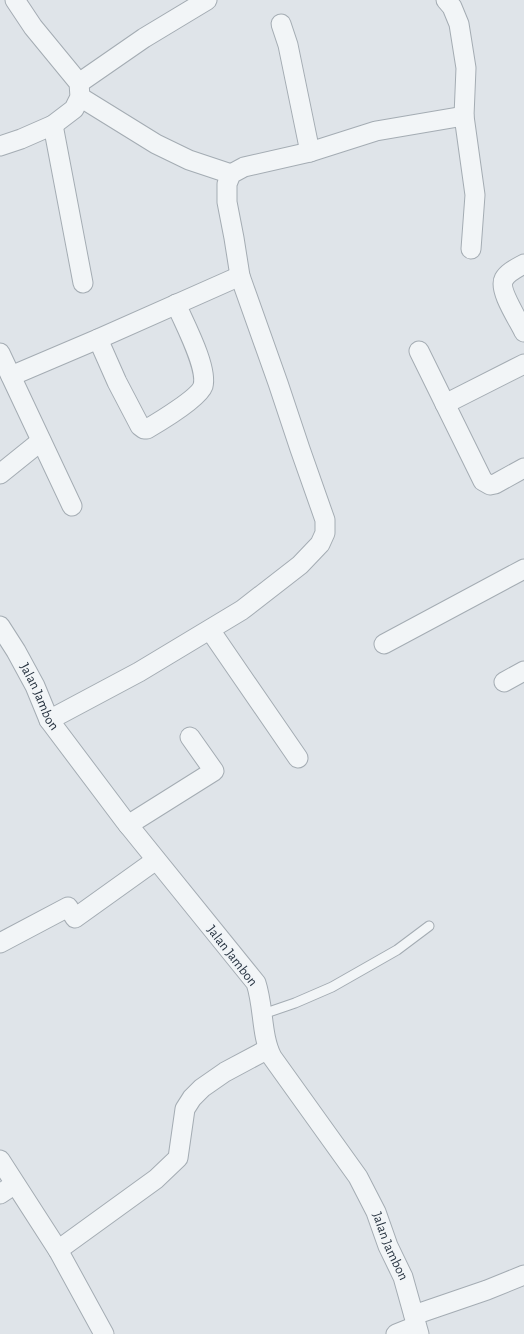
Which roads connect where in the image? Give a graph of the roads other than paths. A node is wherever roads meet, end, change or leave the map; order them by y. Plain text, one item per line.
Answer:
1 (15, 0) edge
2 (446, 0) edge
3 (199, 2) edge
4 (280, 24) dead end
5 (80, 90) junction
6 (464, 116) junction
7 (53, 125) junction
8 (0, 146) edge
9 (310, 152) junction
10 (231, 174) junction
11 (471, 249) dead end
12 (524, 264) edge
13 (240, 276) junction
14 (83, 283) dead end
15 (176, 304) junction
16 (524, 332) edge
17 (98, 339) junction
18 (420, 351) dead end
19 (0, 353) edge
20 (524, 364) edge
21 (11, 376) junction
22 (445, 404) junction
23 (41, 441) junction
24 (524, 468) edge
25 (0, 474) edge
26 (72, 506) dead end
27 (524, 569) edge
28 (0, 626) edge
29 (210, 630) junction
30 (384, 644) dead end
31 (524, 671) edge
32 (504, 682) dead end
33 (49, 720) junction
34 (190, 737) dead end
35 (298, 758) dead end
36 (128, 825) junction
37 (156, 860) junction
38 (429, 926) dead end
39 (0, 943) edge
40 (263, 1014) junction
41 (268, 1049) junction
42 (0, 1160) edge
43 (7, 1189) edge
44 (58, 1250) junction
45 (524, 1275) edge
46 (416, 1325) edge
47 (104, 1334) edge
48 (396, 1334) edge

1 - 5 street
2 - 6 street
3 - 5 street
4 - 9 street
5 - 7 street
5 - 10 street
6 - 9 street
6 - 11 street
7 - 8 street
7 - 14 street
9 - 10 street
10 - 13 street
12 - 16 street
13 - 15 street
13 - 29 street
15 - 17 street
15 - 17 street
17 - 21 street
18 - 22 street
19 - 21 street
20 - 22 street
21 - 23 street
22 - 24 street
23 - 25 street
23 - 26 street
27 - 30 street
28 - 33 street, Jalan Jambon
29 - 33 street
29 - 35 street
31 - 32 street
33 - 36 street, Jalan Jambon
34 - 36 street
36 - 37 street, Jalan Jambon
37 - 39 street
37 - 40 street, Jalan Jambon
38 - 40 lane
40 - 41 street, Jalan Jambon
41 - 44 street
41 - 46 street, Jalan Jambon
42 - 43 street
43 - 44 street
44 - 47 street
45 - 46 street
46 - 48 street

